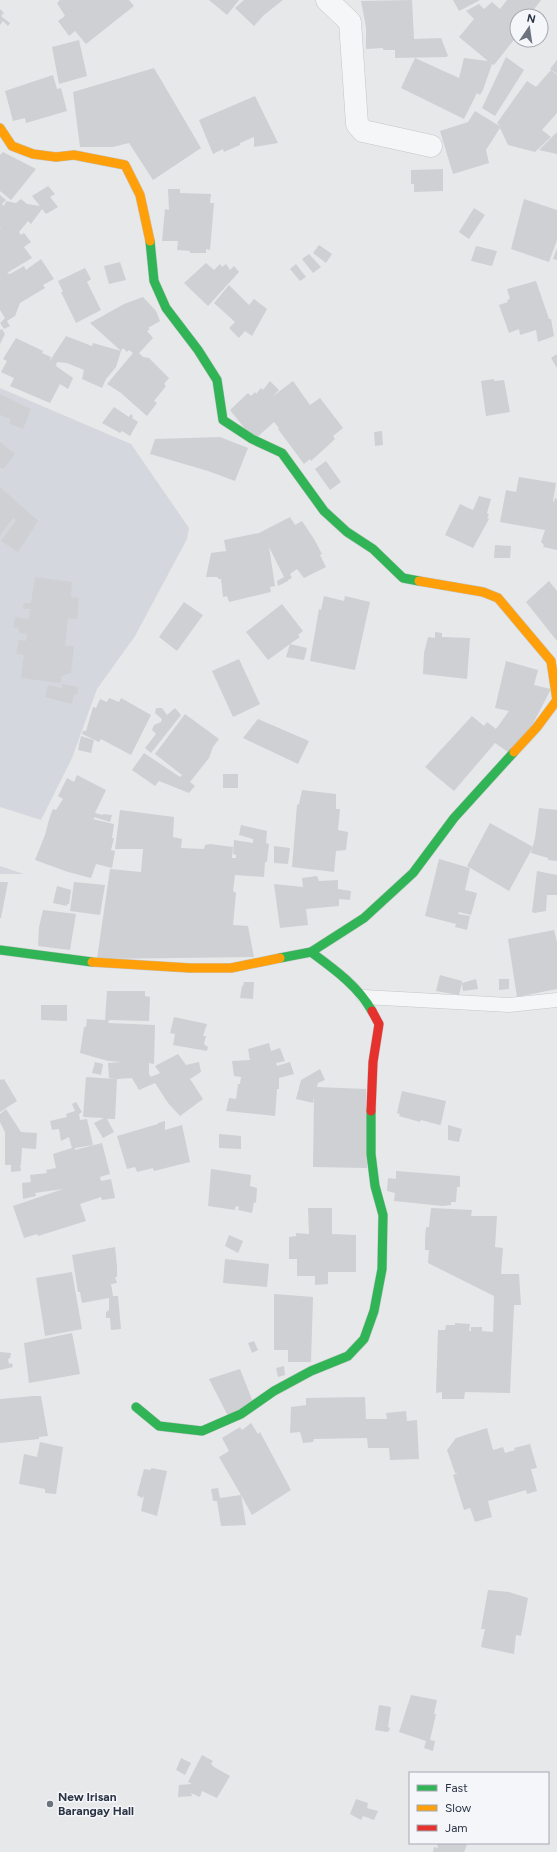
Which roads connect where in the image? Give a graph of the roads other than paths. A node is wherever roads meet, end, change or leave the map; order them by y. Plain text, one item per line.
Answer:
1 (327, 0) edge
2 (0, 128) edge
3 (431, 146) dead end
4 (557, 700) edge
5 (0, 950) edge
6 (311, 952) junction
7 (364, 997) junction
8 (557, 1000) edge
9 (136, 1407) dead end

1 - 3 street
2 - 4 street
4 - 6 street
5 - 6 street
6 - 7 street
7 - 8 lane
7 - 9 street

